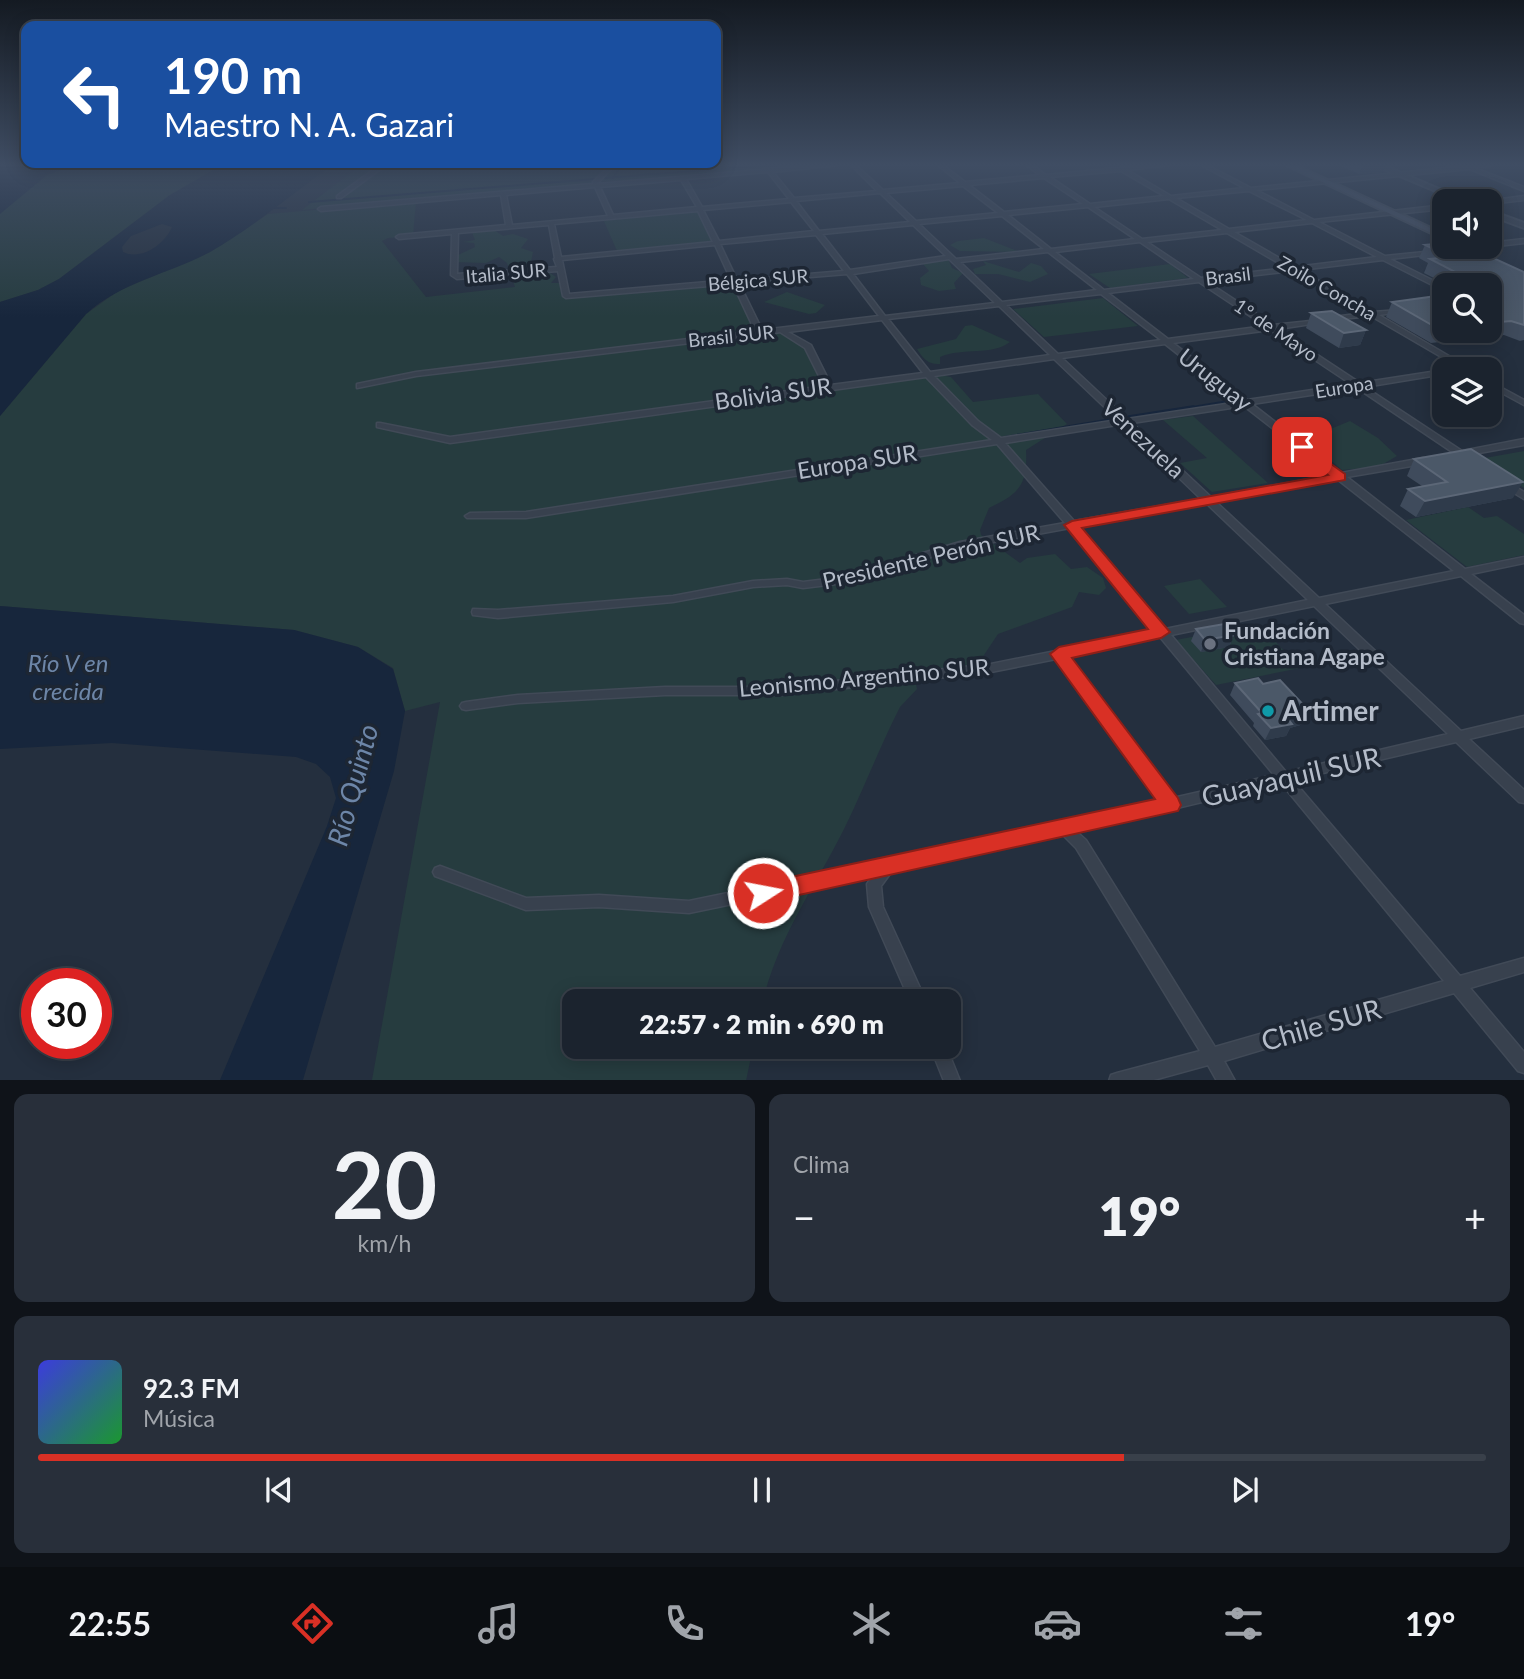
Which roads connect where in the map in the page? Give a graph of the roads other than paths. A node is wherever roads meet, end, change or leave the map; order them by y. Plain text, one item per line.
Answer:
1 (507, 215) edge
2 (618, 215) edge
3 (704, 215) edge
4 (805, 215) edge
5 (906, 215) edge
6 (999, 215) edge
7 (1003, 215) edge
8 (1102, 215) edge
9 (1201, 215) edge
10 (1299, 215) edge
11 (1367, 215) edge
12 (1397, 215) edge
13 (611, 216) joint
14 (1502, 217) edge
15 (1310, 221) junction
16 (551, 222) junction
17 (915, 224) junction
18 (509, 226) junction
19 (1524, 226) edge
20 (1226, 230) junction
21 (455, 231) junction
22 (1432, 231) edge
23 (820, 234) junction
24 (399, 237) dead end
25 (1140, 240) junction
26 (1524, 241) edge
27 (718, 244) junction
28 (1502, 244) edge
29 (1050, 251) junction
30 (1432, 252) edge
31 (1382, 258) junction
32 (557, 259) junction
33 (953, 259) junction
34 (559, 269) junction
35 (1292, 269) junction
36 (851, 272) junction
37 (1200, 280) junction
38 (733, 282) junction
39 (1432, 283) edge
40 (1103, 292) junction
41 (1000, 304) junction
42 (1406, 310) edge
43 (1373, 314) junction
44 (887, 318) junction
45 (1273, 327) junction
46 (782, 331) junction
47 (760, 334) junction
48 (1167, 342) junction
49 (1056, 356) junction
50 (1445, 357) edge
51 (928, 373) junction
52 (1432, 374) edge
53 (1357, 384) junction
54 (360, 386) dead end
55 (828, 387) junction
56 (1502, 390) edge
57 (1245, 402) junction
58 (1524, 403) edge
59 (1125, 421) junction
60 (380, 425) dead end
61 (998, 440) junction
62 (1524, 442) edge
63 (1461, 454) junction
64 (1448, 456) edge
65 (1434, 459) edge
66 (1480, 467) edge
67 (1340, 477) junction
68 (1502, 481) edge
69 (1524, 496) edge
70 (1207, 499) junction
71 (470, 516) dead end
72 (1072, 525) junction
73 (1524, 561) edge
74 (1465, 573) junction
75 (1315, 601) junction
76 (477, 612) dead end
77 (1524, 620) edge
78 (1161, 632) junction
79 (1059, 654) junction
80 (466, 706) dead end
81 (1524, 721) edge
82 (1460, 738) junction
83 (1285, 780) junction
84 (1524, 798) edge
85 (1171, 805) junction
86 (1065, 829) junction
87 (888, 867) junction
88 (440, 872) dead end
89 (1524, 965) edge
90 (1457, 985) junction
91 (913, 989) edge
92 (1212, 1056) junction
93 (943, 1059) edge
94 (1524, 1065) edge
95 (952, 1080) edge
96 (1117, 1080) edge
97 (1227, 1080) edge

1 - 18 street
2 - 13 street
3 - 27 street
4 - 23 street
5 - 17 street, Venezuela
6 - 17 street, Italia SUR
7 - 29 street, Uruguay
8 - 25 street, 1º de Mayo
9 - 20 street, Zoilo Concha
10 - 15 street
11 - 15 street, Bélgica SUR
12 - 22 main road
13 - 16 street
14 - 19 street
15 - 20 street, Bélgica SUR
15 - 31 street
16 - 18 street
16 - 32 street
17 - 23 street, Italia SUR
17 - 33 street, Venezuela
18 - 21 street
20 - 25 street, Bélgica SUR
20 - 35 street, Zoilo Concha
21 - 24 street
21 - 34 street, Italia SUR
23 - 27 street, Italia SUR
23 - 36 street
25 - 29 street, Bélgica SUR
25 - 37 street, 1º de Mayo
26 - 28 street
27 - 32 street, Italia SUR
27 - 38 street
29 - 33 street, Bélgica SUR
29 - 40 street, Uruguay
30 - 31 street, Brasil
31 - 35 street, Brasil
31 - 39 street
32 - 34 street
33 - 36 street, Bélgica SUR
33 - 41 street, Venezuela
34 - 38 street, Bélgica SUR
35 - 37 street, Brasil
35 - 43 street, Zoilo Concha
36 - 38 street, Bélgica SUR
36 - 44 street
37 - 40 street, Brasil
37 - 45 street, 1º de Mayo
38 - 47 street
40 - 41 street, Brasil SUR
40 - 48 street, Uruguay
41 - 44 street, Brasil SUR
41 - 49 street, Venezuela
42 - 43 street, Bolivia SUR
43 - 45 street, Bolivia SUR
43 - 50 street, Zoilo Concha
44 - 46 street, Brasil SUR
44 - 51 street
45 - 48 street, Bolivia SUR
45 - 53 street, 1º de Mayo
46 - 47 street, Brasil SUR
46 - 55 street
47 - 54 street, Brasil SUR
48 - 49 street, Bolivia SUR
48 - 57 street, Uruguay
49 - 51 street, Bolivia SUR
49 - 59 street, Venezuela
51 - 55 street, Bolivia SUR
51 - 61 street
52 - 53 street, Europa
53 - 57 street, Europa
53 - 63 street, 1º de Mayo
55 - 60 street, Bolivia SUR
56 - 58 street
57 - 59 street, Europa SUR
57 - 67 street, Uruguay
59 - 61 street, Europa SUR
59 - 70 street, Venezuela
61 - 71 street, Europa SUR
61 - 72 street
62 - 63 street
63 - 64 street
63 - 66 street, 1º de Mayo
65 - 67 street, Presidente Perón SUR
67 - 70 street, Presidente Perón SUR
67 - 74 street, Uruguay
68 - 69 street
70 - 72 street, Presidente Perón SUR
70 - 75 street, Venezuela
72 - 76 street, Presidente Perón SUR
72 - 78 street
73 - 74 street, Leonismo Argentino SUR
74 - 75 street, Leonismo Argentino SUR
74 - 77 street, Uruguay
75 - 78 street, Leonismo Argentino SUR
75 - 82 street, Venezuela
78 - 79 street, Leonismo Argentino SUR
78 - 83 street
79 - 80 street, Leonismo Argentino SUR
79 - 85 street
81 - 82 street, Guayaquil SUR
82 - 83 street, Guayaquil SUR
82 - 84 street, Venezuela
83 - 85 street, Guayaquil SUR
83 - 90 street
85 - 86 street, Guayaquil SUR
86 - 87 street, Guayaquil SUR
86 - 92 street
87 - 88 street, Guayaquil SUR
87 - 91 street
89 - 90 street, Chile SUR
90 - 92 street, Chile SUR
90 - 94 street
92 - 96 street, Chile SUR
92 - 97 street
93 - 95 street

